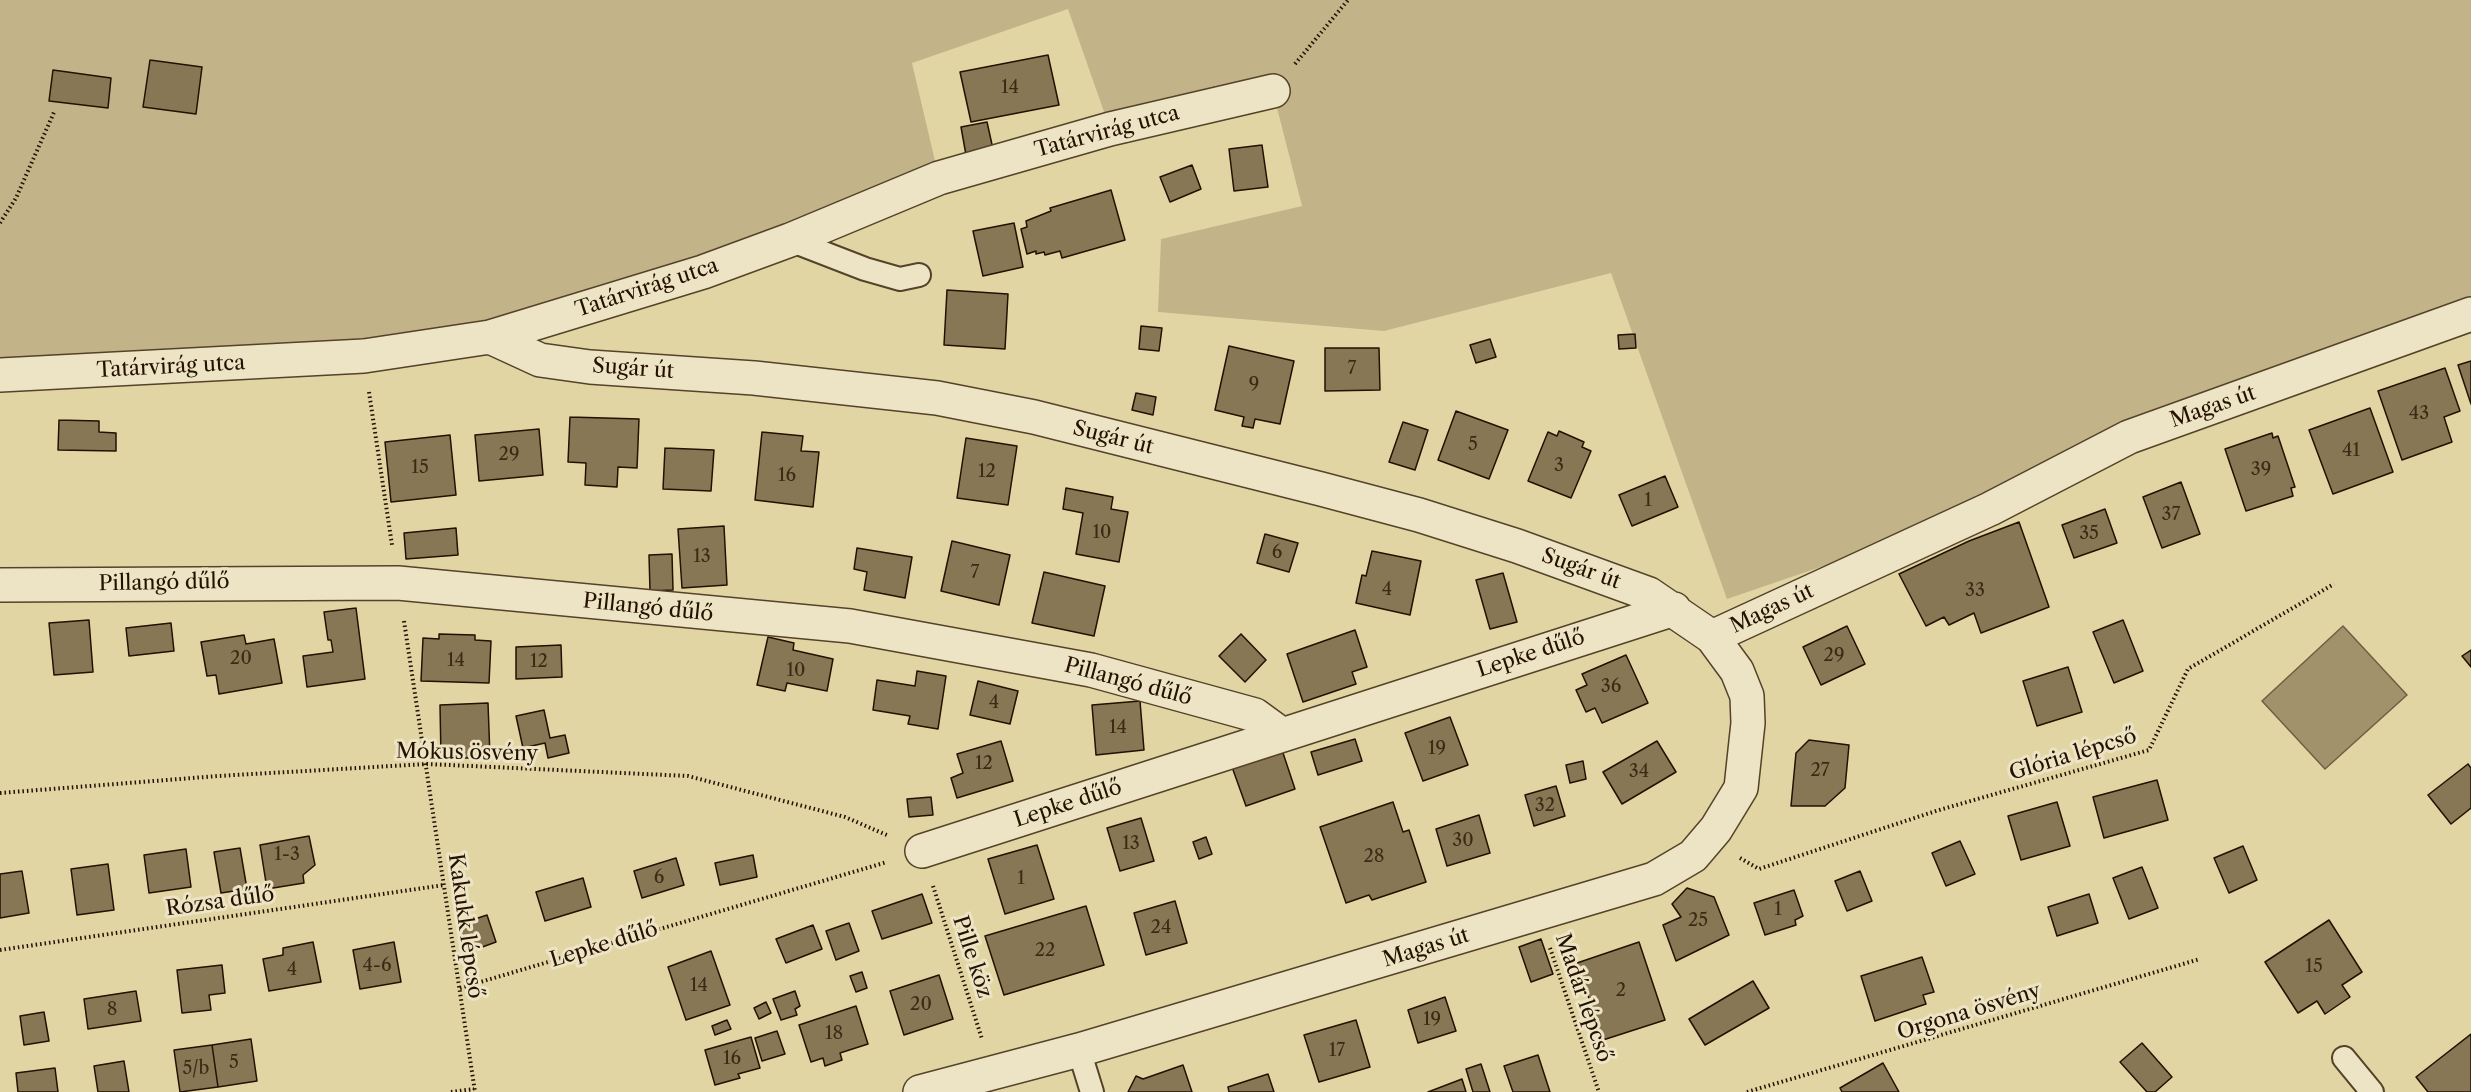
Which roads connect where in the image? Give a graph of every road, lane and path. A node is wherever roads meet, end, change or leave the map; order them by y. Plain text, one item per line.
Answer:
1 (1348, 0) edge
2 (1273, 92) joint
3 (55, 110) dead end
4 (0, 223) edge
5 (790, 240) junction
6 (919, 275) dead end
7 (2471, 314) edge
8 (490, 337) junction
9 (0, 375) edge
10 (2334, 584) dead end
11 (0, 585) edge
12 (1674, 609) junction
13 (1712, 637) junction
14 (1281, 734) junction
15 (427, 764) junction
16 (0, 793) edge
17 (922, 851) junction
18 (1759, 869) dead end
19 (444, 885) junction
20 (1539, 914) junction
21 (0, 950) edge
22 (2200, 959) dead end
23 (460, 988) junction
24 (1078, 1050) junction
25 (2344, 1058) dead end
26 (993, 1073) junction
27 (475, 1090) edge
28 (451, 1092) edge
29 (920, 1092) edge
30 (1092, 1092) edge
31 (1599, 1092) edge
32 (1747, 1092) edge
33 (2372, 1092) edge

1 - 2 path
2 - 5 street, Tatárvirág utca
3 - 4 path
5 - 6 lane
5 - 8 street, Tatárvirág utca
7 - 13 street, Magas út
8 - 9 street, Tatárvirág utca
8 - 12 street, Sugár út
10 - 18 path, Glória lépcső
11 - 14 street, Pillangó dűlő
12 - 13 street, Sugár út
12 - 14 street, Lepke dűlő
13 - 20 street, Magas út
14 - 17 street, Lepke dűlő
15 - 16 path, Mókus ösvény
15 - 17 path, Mókus ösvény
15 - 19 path, Kakukk lépcső
17 - 23 path, Lepke dűlő
17 - 26 path, Pille köz
19 - 21 path, Rózsa dűlő
19 - 23 path, Kakukk lépcső
20 - 24 street, Magas út
20 - 31 path, Madár lépcső
22 - 32 path, Orgona ösvény
23 - 27 path, Kakukk lépcső
24 - 26 street, Magas út
24 - 30 lane
25 - 33 lane
26 - 29 street, Magas út
27 - 28 path

